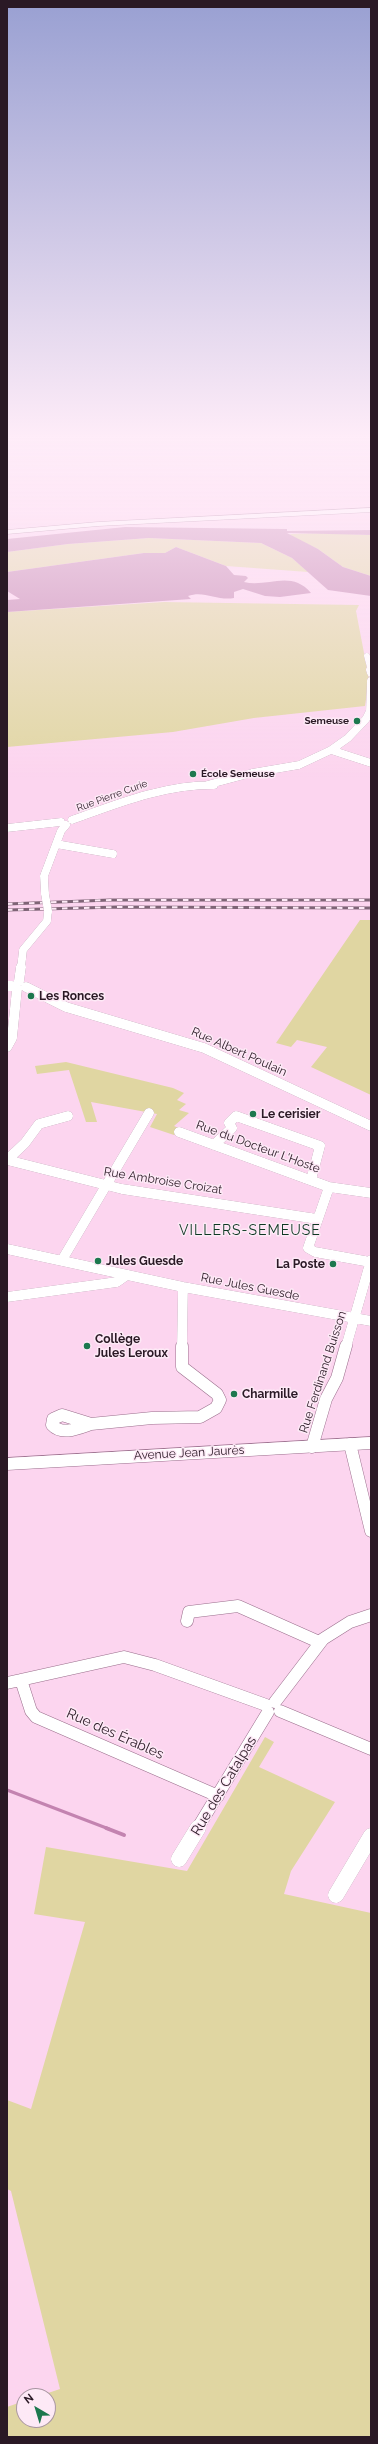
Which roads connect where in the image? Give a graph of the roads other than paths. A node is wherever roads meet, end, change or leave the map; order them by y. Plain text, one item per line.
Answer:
1 (367, 656) dead end
2 (371, 673) edge
3 (371, 681) edge
4 (331, 750) junction
5 (371, 764) edge
6 (66, 822) junction
7 (7, 828) edge
8 (56, 844) junction
9 (113, 854) dead end
10 (16, 986) edge
11 (7, 1047) edge
12 (149, 1112) dead end
13 (68, 1116) dead end
14 (371, 1126) edge
15 (179, 1132) dead end
16 (214, 1145) junction
17 (7, 1160) edge
18 (311, 1180) junction
19 (107, 1185) junction
20 (329, 1187) junction
21 (371, 1193) edge
22 (317, 1219) junction
23 (7, 1250) edge
24 (62, 1260) junction
25 (371, 1261) edge
26 (127, 1275) junction
27 (183, 1288) junction
28 (7, 1297) edge
29 (353, 1318) junction
30 (371, 1321) edge
31 (91, 1424) dead end
32 (371, 1443) edge
33 (350, 1444) junction
34 (312, 1447) junction
35 (7, 1464) edge
36 (371, 1531) edge
37 (369, 1619) edge
38 (187, 1621) dead end
39 (319, 1642) junction
40 (21, 1680) junction
41 (7, 1683) edge
42 (272, 1707) junction
43 (371, 1749) edge
44 (218, 1796) junction
45 (371, 1836) edge
46 (180, 1859) dead end
47 (336, 1895) dead end

1 - 2 street
3 - 4 street, Rue Pierre Curie
4 - 5 street
4 - 6 street, Rue Pierre Curie
6 - 7 street, Rue Pierre Curie
6 - 8 street
8 - 9 street
8 - 10 street, bridge
10 - 11 street
10 - 14 street, Rue Albert Poulain
12 - 19 street
13 - 17 street
15 - 16 street, Rue du Docteur L'Hoste
16 - 18 street, Rue du Docteur L'Hoste
16 - 18 street
17 - 19 street, Rue Ambroise Croizat
18 - 20 street, Rue du Docteur L'Hoste
19 - 22 street, Rue Ambroise Croizat
19 - 24 street
20 - 21 street
20 - 22 street
22 - 25 street
23 - 24 street, Rue Jules Guesde
24 - 26 street, Rue Jules Guesde
25 - 29 street, Rue Ferdinand Buisson
26 - 27 street, Rue Jules Guesde
26 - 28 street
27 - 29 street, Rue Jules Guesde
27 - 31 street
29 - 30 street, Rue Jules Guesde
29 - 34 street, Rue Ferdinand Buisson
32 - 33 main road, Avenue Jean Jaurès
33 - 34 main road, Avenue Jean Jaurès
33 - 36 street
34 - 35 main road, Avenue Jean Jaurès
37 - 39 street, Rue des Catalpas
38 - 39 street
39 - 42 street, Rue des Catalpas
40 - 41 street
40 - 42 street
40 - 44 street, Rue des Érables
42 - 43 street
42 - 44 street, Rue des Catalpas
44 - 46 street, Rue des Catalpas
45 - 47 street

